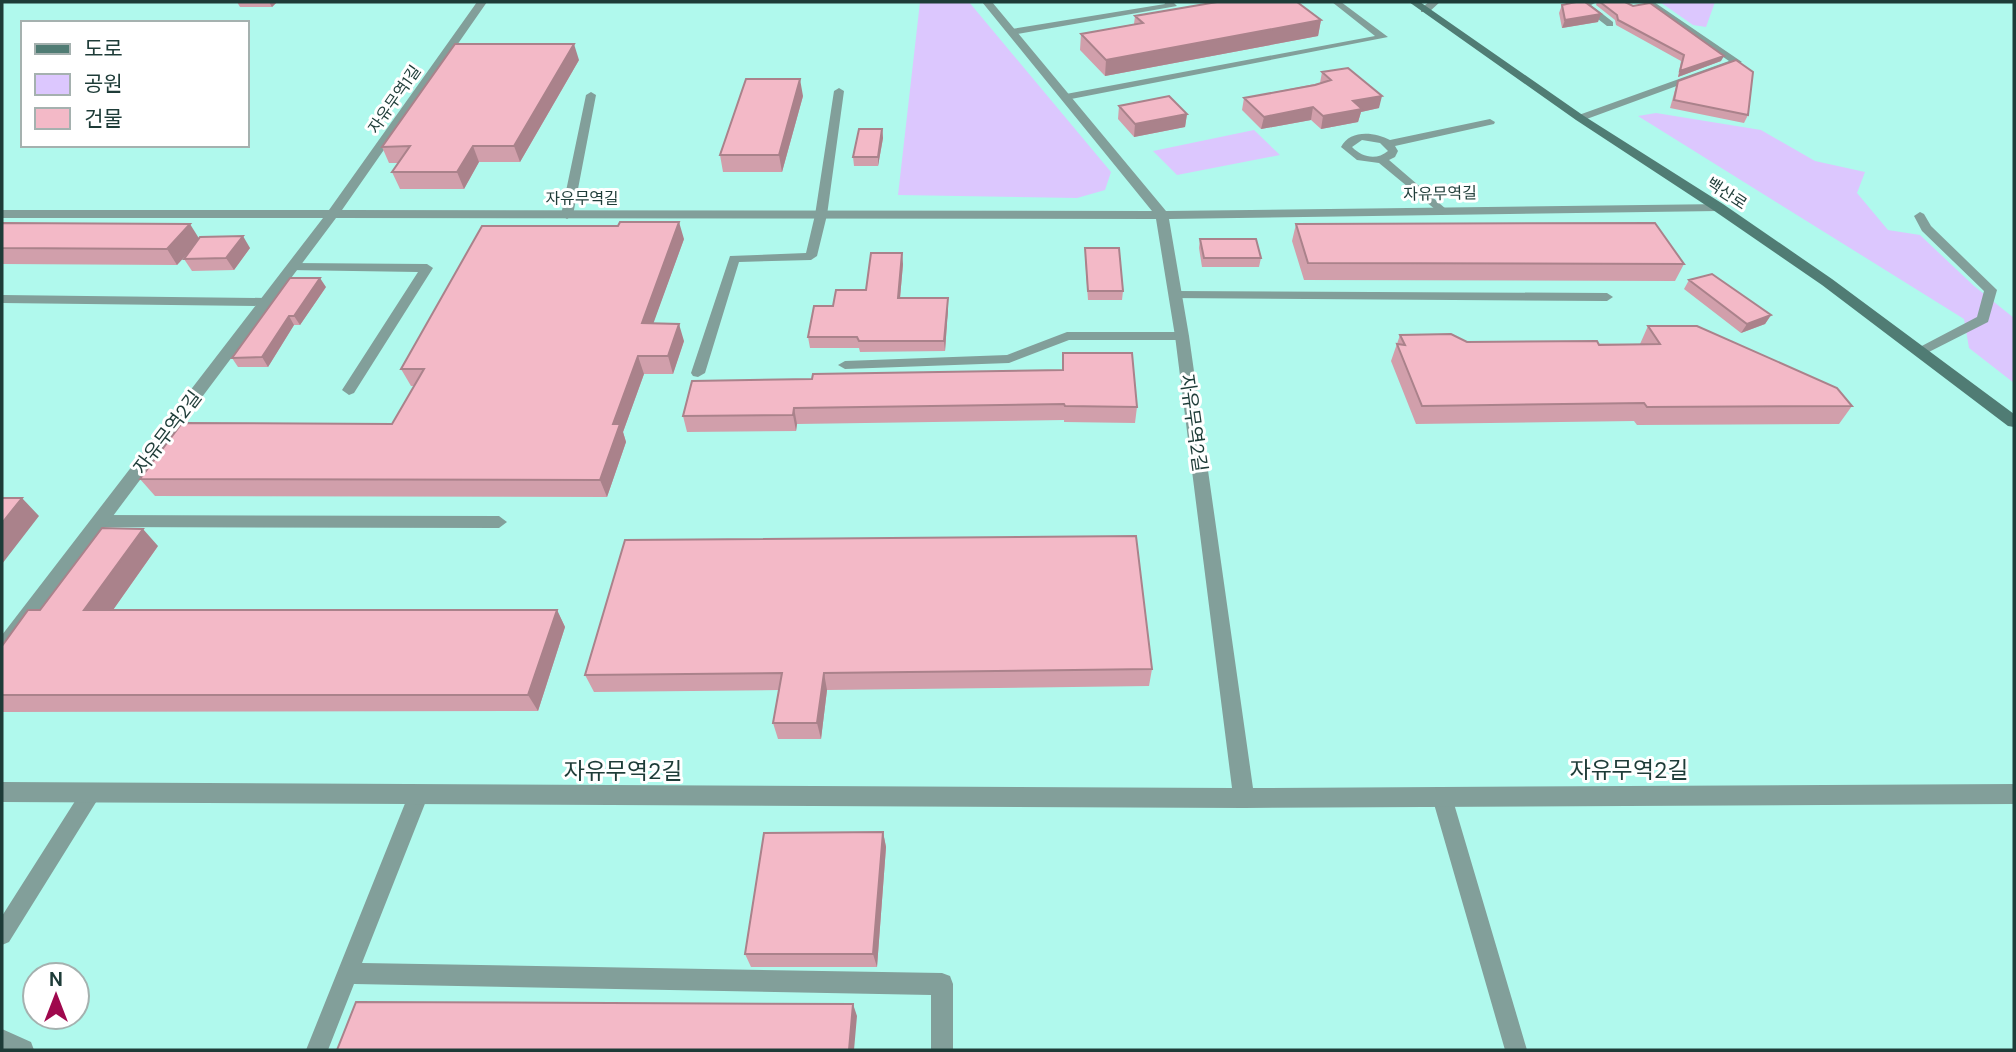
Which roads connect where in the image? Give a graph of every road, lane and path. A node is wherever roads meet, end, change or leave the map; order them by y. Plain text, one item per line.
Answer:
1 (482, 2) edge
2 (987, 2) edge
3 (1168, 2) edge
4 (1336, 2) edge
5 (1593, 2) edge
6 (1648, 2) edge
7 (1425, 4) edge
8 (1610, 24) dead end
9 (1012, 32) junction
10 (839, 91) dead end
11 (591, 95) dead end
12 (1066, 97) junction
13 (1580, 118) junction
14 (1490, 122) dead end
15 (1388, 144) junction
16 (1381, 159) junction
17 (1718, 207) junction
18 (1442, 211) junction
19 (2, 214) edge
20 (332, 215) junction
21 (567, 215) junction
22 (821, 215) junction
23 (1162, 215) junction
24 (1920, 216) dead end
25 (292, 267) junction
26 (1175, 295) junction
27 (1607, 297) dead end
28 (2, 299) edge
29 (265, 302) junction
30 (1182, 336) junction
31 (1921, 352) junction
32 (845, 365) dead end
33 (698, 373) dead end
34 (349, 390) dead end
35 (2014, 422) edge
36 (99, 521) junction
37 (499, 522) dead end
38 (2, 649) edge
39 (2, 792) edge
40 (91, 793) junction
41 (2014, 794) edge
42 (418, 796) junction
43 (1442, 797) junction
44 (1244, 798) junction
45 (2, 935) edge
46 (348, 973) junction
47 (2, 1040) edge
48 (23, 1050) edge
49 (317, 1050) edge
50 (942, 1050) edge
51 (1516, 1050) edge

1 - 20 street, 자유무역1길
2 - 9 street
3 - 9 lane
4 - 12 lane
5 - 8 lane
6 - 13 street
7 - 13 main road, 백산로
9 - 12 street
10 - 22 lane
11 - 21 lane
12 - 23 street
13 - 17 main road, 백산로
14 - 15 lane
15 - 16 lane
15 - 16 lane
16 - 18 lane
17 - 18 street, 자유무역길
17 - 31 main road, 백산로
18 - 23 street, 자유무역길
19 - 20 street, 자유무역길
20 - 21 street, 자유무역길
20 - 25 street, 자유무역2길
21 - 22 street, 자유무역길
22 - 23 street, 자유무역길
22 - 33 lane
23 - 26 street, 자유무역2길
24 - 31 lane
25 - 29 street, 자유무역2길
25 - 34 lane
26 - 27 lane
26 - 30 street, 자유무역2길
28 - 29 lane
29 - 36 street, 자유무역2길
30 - 32 lane
30 - 44 street, 자유무역2길
31 - 35 main road, 백산로
36 - 37 lane
36 - 38 street, 자유무역2길
39 - 40 street, 자유무역2길
40 - 42 street, 자유무역2길
40 - 45 lane
41 - 43 street, 자유무역2길
42 - 44 street, 자유무역2길
42 - 46 lane
43 - 44 street, 자유무역2길
43 - 51 lane
46 - 49 lane
46 - 50 lane
47 - 48 lane

